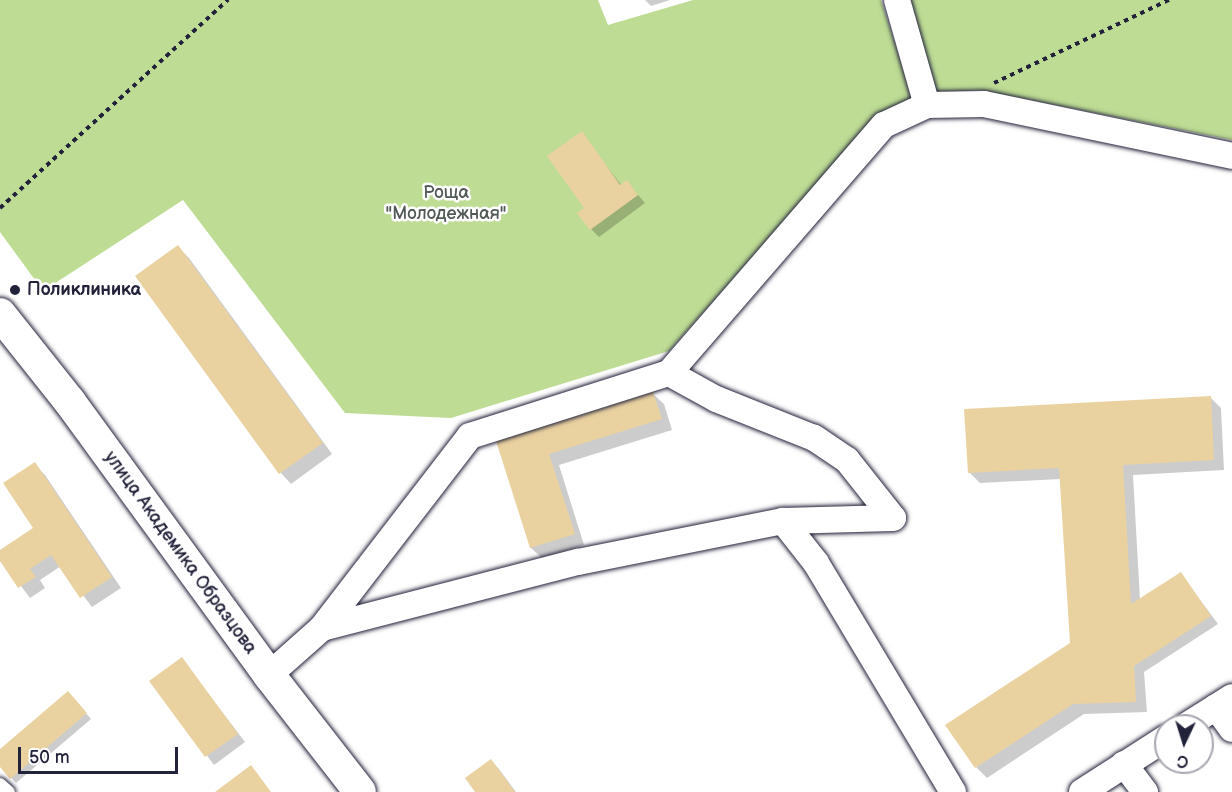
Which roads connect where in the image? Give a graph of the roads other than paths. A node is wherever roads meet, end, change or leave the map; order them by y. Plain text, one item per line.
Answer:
1 (897, 0) edge
2 (927, 105) junction
3 (1232, 156) edge
4 (0, 314) edge
5 (669, 374) junction
6 (783, 521) junction
7 (322, 628) junction
8 (269, 675) junction
9 (1224, 702) edge
10 (1205, 714) edge
11 (1232, 729) edge
12 (1154, 745) edge
13 (1124, 764) junction
14 (0, 784) edge
15 (9, 792) edge
16 (360, 792) edge
17 (953, 792) edge
18 (1082, 792) edge
19 (1145, 792) edge

1 - 2 street
2 - 3 street
2 - 5 street
4 - 8 street, улица Академика Образцова
5 - 6 street
5 - 7 street
6 - 7 street
6 - 17 street
7 - 8 street
8 - 16 street, улица Академика Образцова
9 - 10 street
9 - 11 street
12 - 13 street
13 - 18 street
13 - 19 street
14 - 15 lane

